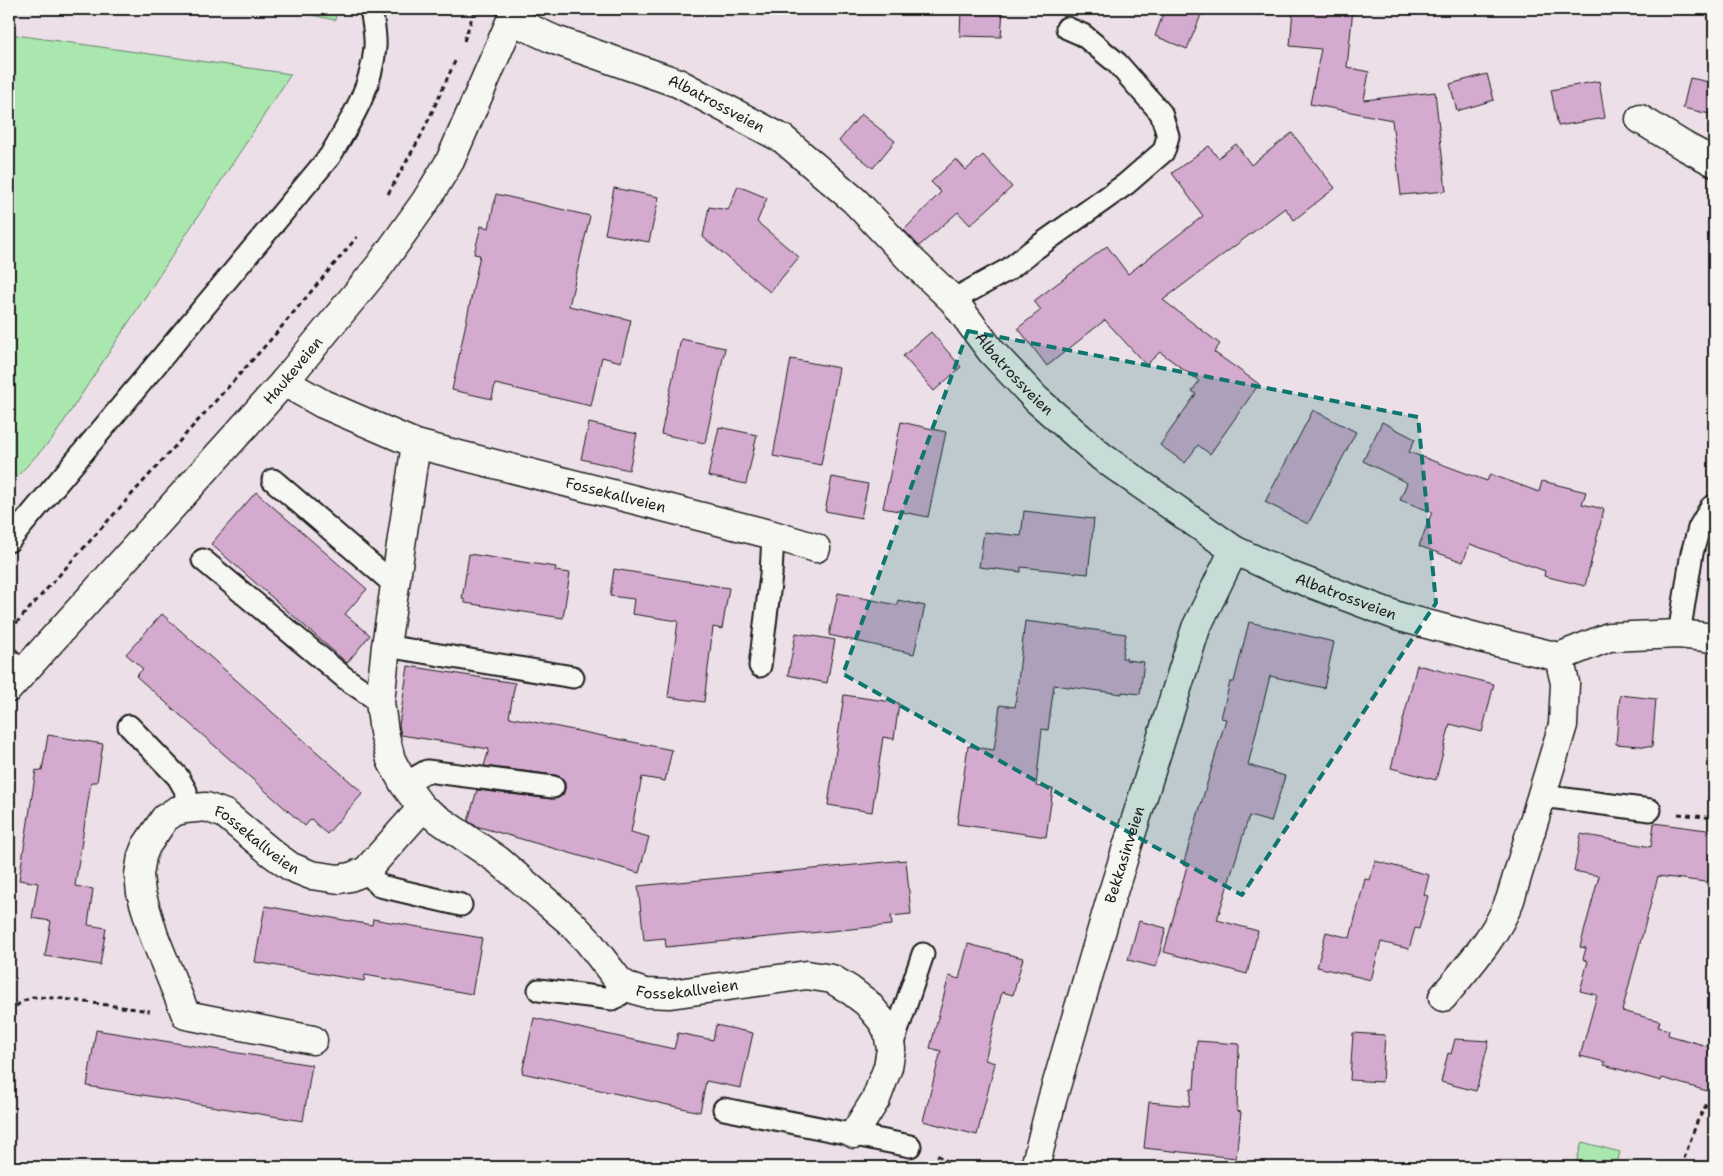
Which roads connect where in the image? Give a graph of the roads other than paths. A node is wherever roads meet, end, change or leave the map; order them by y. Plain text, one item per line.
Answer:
1 (371, 9) edge
2 (513, 14) edge
3 (1066, 28) dead end
4 (1640, 119) dead end
5 (1714, 162) edge
6 (953, 300) junction
7 (284, 382) junction
8 (416, 444) junction
9 (273, 480) dead end
10 (1714, 506) edge
11 (773, 535) junction
12 (9, 541) edge
13 (816, 548) dead end
14 (1234, 550) junction
15 (203, 560) dead end
16 (395, 585) junction
17 (1679, 634) junction
18 (1714, 638) edge
19 (386, 646) junction
20 (1559, 657) junction
21 (760, 666) dead end
22 (13, 673) edge
23 (573, 677) dead end
24 (380, 702) junction
25 (129, 726) dead end
26 (404, 784) junction
27 (553, 787) dead end
28 (1542, 796) junction
29 (185, 808) junction
30 (422, 808) junction
31 (1650, 810) road end
32 (366, 871) junction
33 (460, 905) dead end
34 (923, 954) dead end
35 (630, 988) junction
36 (538, 990) dead end
37 (1443, 997) dead end
38 (312, 1040) dead end
39 (891, 1049) junction
40 (724, 1109) dead end
41 (854, 1134) junction
42 (910, 1146) dead end
43 (1035, 1167) edge

1 - 12 lane
2 - 6 street, Albatrossveien
2 - 7 street, Haukeveien
3 - 6 lane
4 - 5 street
6 - 14 street, Albatrossveien
7 - 8 street, Fossekallveien
7 - 22 street, Haukeveien
8 - 11 street, Fossekallveien
8 - 16 street, Fossekallveien
9 - 16 lane
10 - 17 lane
11 - 13 street, Fossekallveien
11 - 21 lane
14 - 20 street, Albatrossveien
14 - 43 street, Bekkasinveien
15 - 24 lane
16 - 19 street, Fossekallveien
17 - 18 street
17 - 20 street
19 - 23 lane
19 - 24 street, Fossekallveien
20 - 28 street
24 - 26 street, Fossekallveien
25 - 29 lane
26 - 27 lane
26 - 30 street, Fossekallveien
28 - 31 lane
28 - 37 street
29 - 32 street, Fossekallveien
29 - 38 street
30 - 32 street
30 - 35 street, Fossekallveien
32 - 33 lane
34 - 39 lane
35 - 36 lane
35 - 39 street, Fossekallveien
39 - 41 street, Fossekallveien
40 - 41 lane
41 - 42 lane

